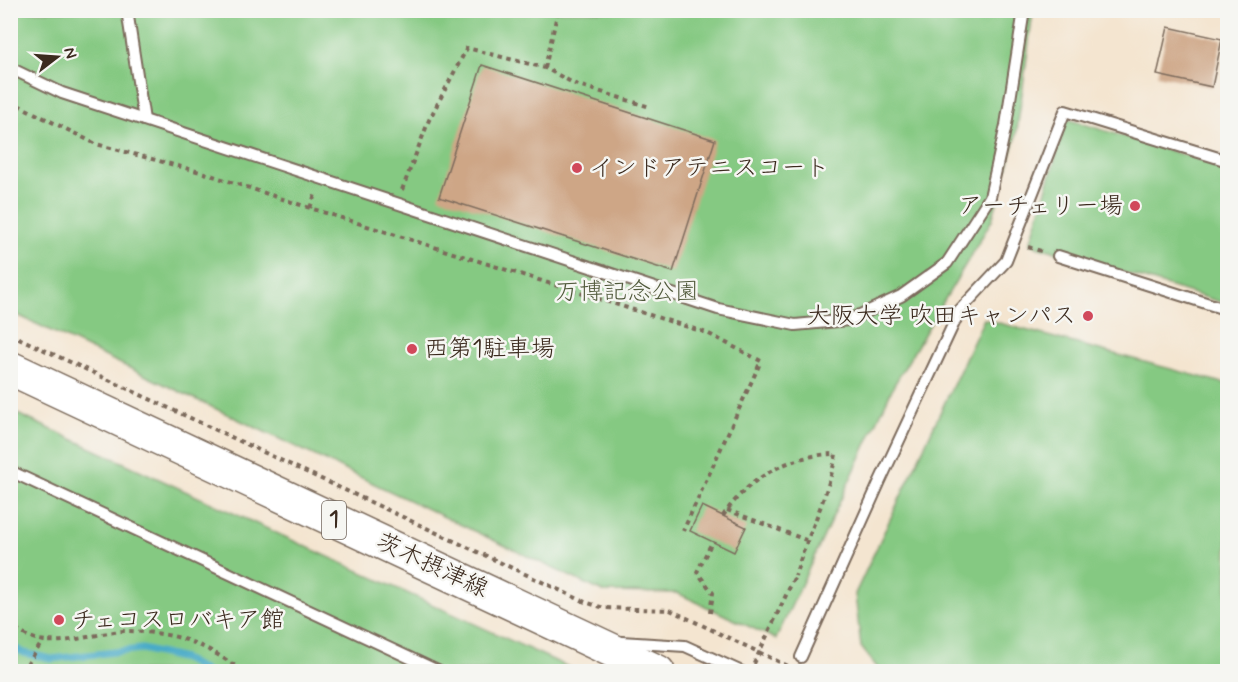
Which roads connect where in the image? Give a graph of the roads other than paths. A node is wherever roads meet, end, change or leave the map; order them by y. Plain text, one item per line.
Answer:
1 (128, 10) edge
2 (1024, 10) edge
3 (10, 68) edge
4 (144, 120) junction
5 (1227, 161) edge
6 (1058, 256) road end
7 (1227, 310) edge
8 (10, 368) edge
9 (10, 471) edge
10 (593, 640) junction
11 (801, 657) dead end
12 (440, 672) edge
13 (658, 672) edge
14 (742, 672) edge

1 - 4 lane
2 - 4 lane
3 - 4 lane
5 - 11 lane
6 - 7 lane
8 - 10 main road, 茨木摂津線 / 1
9 - 12 lane
10 - 13 main road, 茨木摂津線 / 1
10 - 14 lane

